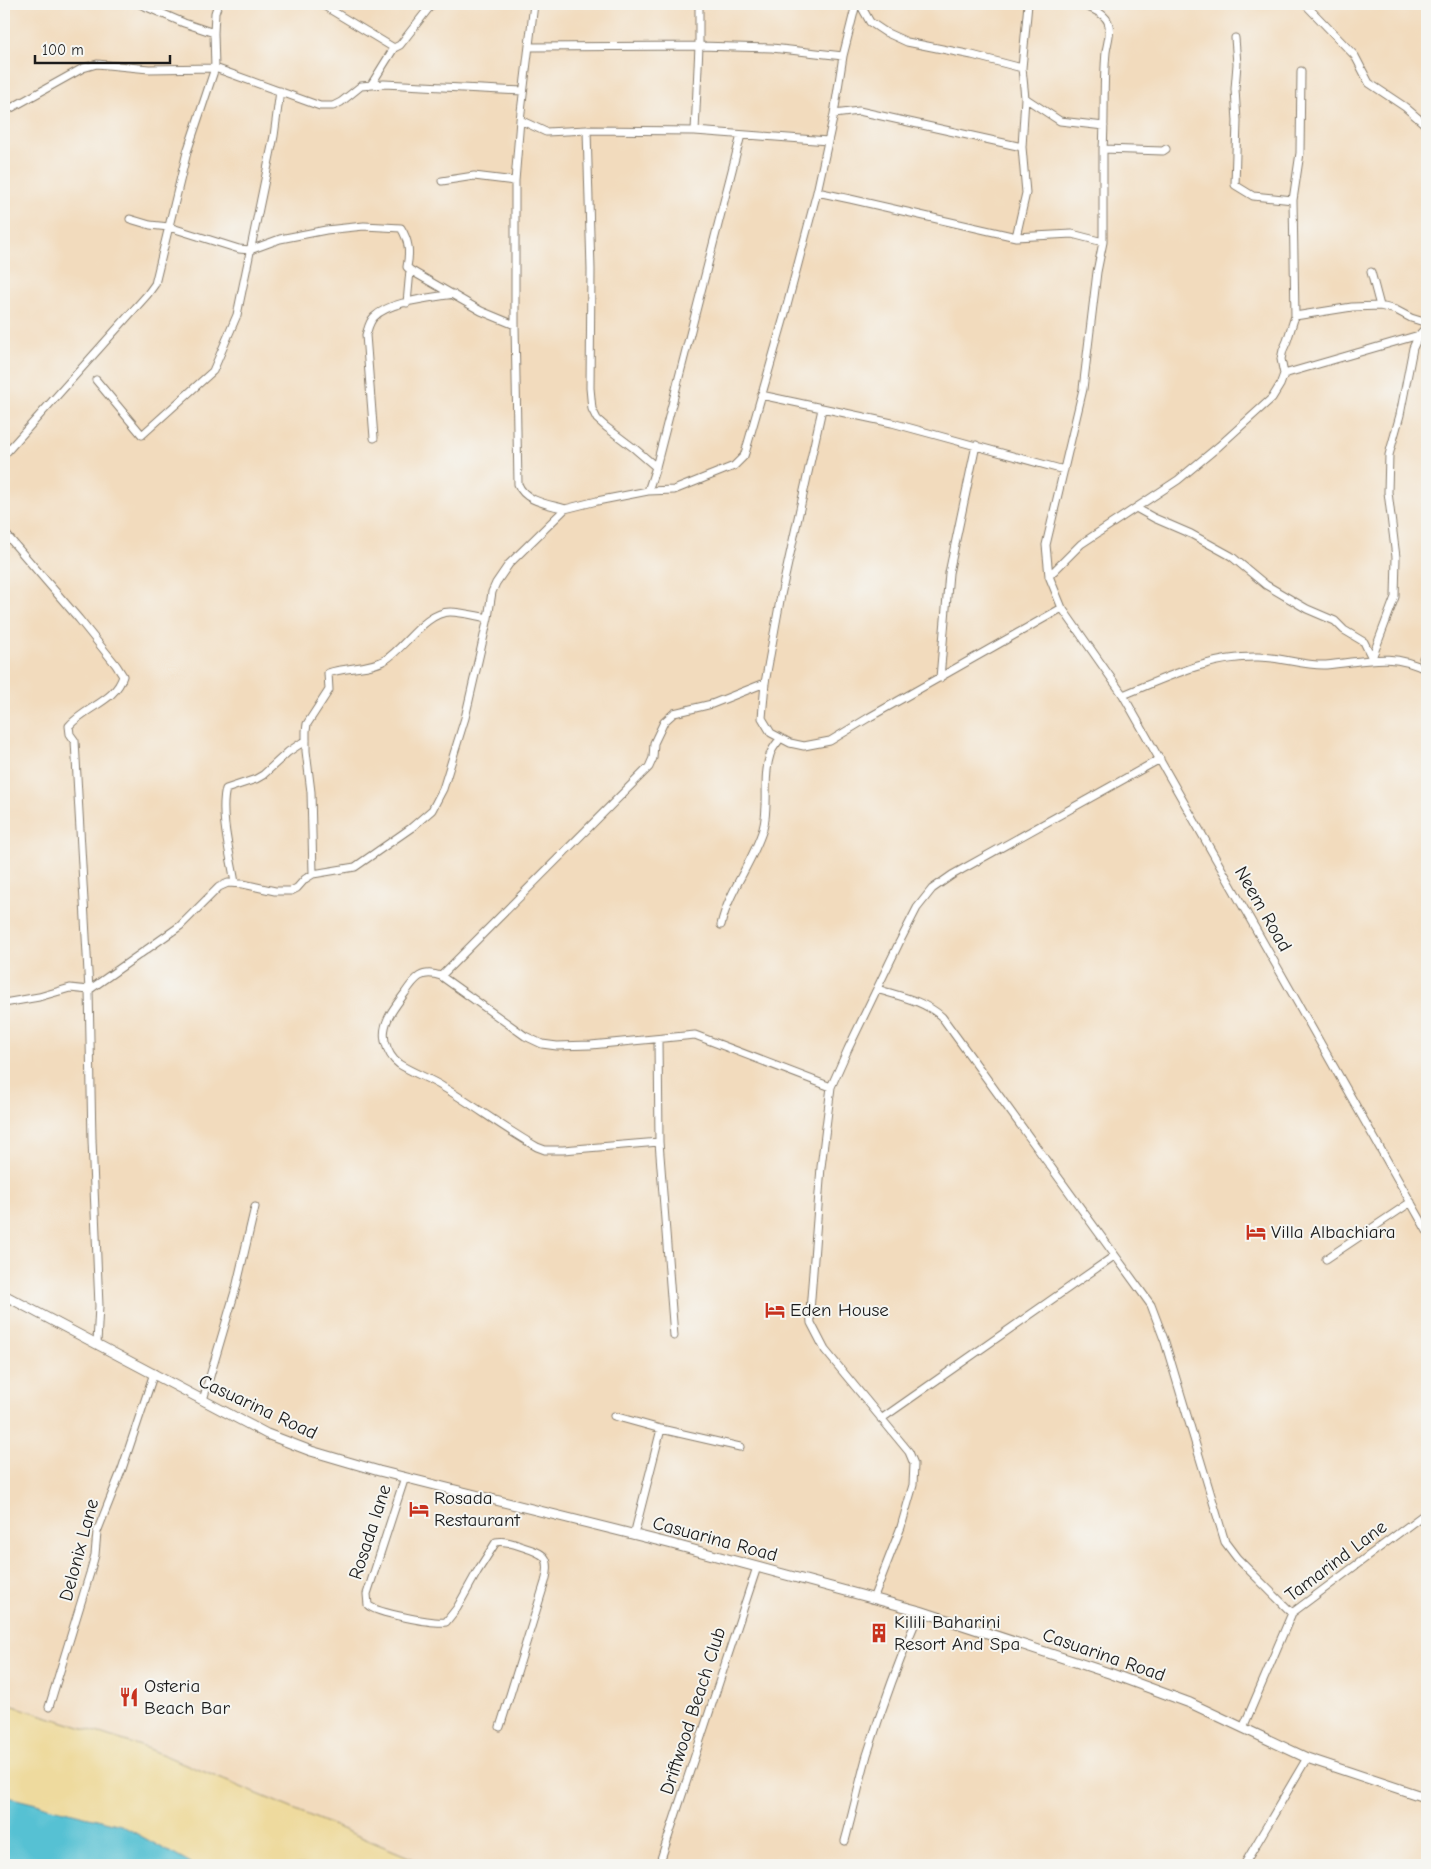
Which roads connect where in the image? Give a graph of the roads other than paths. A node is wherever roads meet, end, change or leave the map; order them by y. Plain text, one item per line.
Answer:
1 (140, 4) edge
2 (218, 4) edge
3 (322, 4) edge
4 (432, 4) edge
5 (534, 4) edge
6 (699, 4) edge
7 (856, 4) edge
8 (860, 4) edge
9 (1028, 4) edge
10 (1075, 4) edge
11 (1305, 4) edge
12 (214, 33) junction
13 (1235, 38) dead end
14 (699, 46) junction
15 (529, 47) junction
16 (394, 48) junction
17 (843, 56) junction
18 (215, 68) junction
19 (1022, 68) junction
20 (1301, 71) dead end
21 (370, 85) junction
22 (280, 91) junction
23 (523, 92) junction
24 (1024, 98) junction
25 (4, 112) edge
26 (834, 114) junction
27 (520, 120) junction
28 (1104, 126) junction
29 (1427, 126) edge
30 (588, 130) junction
31 (695, 132) junction
32 (741, 136) junction
33 (828, 141) junction
34 (1022, 147) junction
35 (1103, 149) junction
36 (1166, 149) dead end
37 (442, 181) dead end
38 (515, 181) junction
39 (817, 192) junction
40 (1294, 200) junction
41 (130, 219) dead end
42 (169, 227) junction
43 (1016, 237) junction
44 (1103, 242) junction
45 (250, 250) junction
46 (410, 270) junction
47 (1371, 272) dead end
48 (453, 294) junction
49 (407, 303) junction
50 (1380, 306) junction
51 (1294, 316) junction
52 (1427, 324) edge
53 (515, 325) junction
54 (1419, 335) junction
55 (1284, 374) junction
56 (96, 380) dead end
57 (761, 395) junction
58 (822, 409) junction
59 (374, 438) dead end
60 (976, 445) junction
61 (6, 447) edge
62 (4, 455) edge
63 (656, 467) junction
64 (1064, 470) junction
65 (648, 491) junction
66 (1136, 508) junction
67 (566, 509) junction
68 (4, 532) edge
69 (1049, 576) junction
70 (1062, 608) junction
71 (488, 618) junction
72 (1372, 658) junction
73 (1427, 670) edge
74 (940, 678) junction
75 (764, 683) junction
76 (1124, 695) junction
77 (780, 739) junction
78 (306, 740) junction
79 (1160, 760) junction
80 (313, 874) junction
81 (235, 883) junction
82 (721, 924) dead end
83 (441, 976) junction
84 (877, 989) junction
85 (89, 990) junction
86 (4, 1003) edge
87 (658, 1039) junction
88 (831, 1087) junction
89 (659, 1142) junction
90 (1411, 1202) junction
91 (255, 1207) dead end
92 (1427, 1231) edge
93 (1114, 1256) junction
94 (1326, 1259) dead end
95 (4, 1295) edge
96 (674, 1336) dead end
97 (97, 1343) junction
98 (154, 1373) junction
99 (203, 1400) junction
100 (614, 1416) dead end
101 (881, 1419) junction
102 (661, 1429) junction
103 (740, 1447) dead end
104 (405, 1477) junction
105 (1427, 1512) edge
106 (634, 1535) junction
107 (757, 1567) junction
108 (873, 1599) junction
109 (920, 1611) junction
110 (1292, 1613) junction
111 (49, 1707) dead end
112 (500, 1727) dead end
113 (1243, 1728) junction
114 (1307, 1758) junction
115 (1427, 1798) edge
116 (845, 1841) dead end
117 (1248, 1863) edge
118 (660, 1865) edge

1 - 12 street
2 - 12 street
3 - 16 street
4 - 16 street
5 - 15 street
6 - 14 street
7 - 17 street
8 - 19 street
9 - 19 street
10 - 28 street, Neem Road
11 - 29 street
12 - 18 street
13 - 40 street
14 - 15 street
14 - 17 street
14 - 31 street
15 - 23 street
16 - 21 street
17 - 26 street
18 - 22 street
18 - 25 street
18 - 42 street
19 - 24 street
20 - 40 street
21 - 22 street
21 - 23 street
22 - 45 street
23 - 27 street
24 - 28 street
24 - 34 street
26 - 33 street
26 - 34 street
27 - 30 street
27 - 38 street
28 - 35 street, Neem Road
30 - 31 street
30 - 63 street
31 - 32 street
32 - 33 street
32 - 63 street
33 - 39 street
34 - 43 street
35 - 36 street
35 - 44 street, Neem Road
37 - 38 street
38 - 53 street
39 - 43 street
39 - 57 street
40 - 51 street
41 - 42 street
42 - 45 street
42 - 61 street
43 - 44 street
44 - 64 street, Neem Road
45 - 46 street
45 - 56 street
46 - 48 street
46 - 49 street
47 - 50 street
48 - 49 street
48 - 53 street
49 - 59 street
50 - 51 street
50 - 52 street
51 - 55 street
52 - 54 street
53 - 67 street
54 - 55 street
54 - 72 street
55 - 66 street
57 - 58 street
57 - 65 street
58 - 60 street
58 - 75 street
60 - 64 street
60 - 74 street
61 - 62 street
63 - 65 street
64 - 69 street, Neem Road
65 - 67 street
66 - 69 street
66 - 72 street
67 - 71 street
68 - 85 street
69 - 70 street, Neem Road
70 - 74 street
70 - 76 street, Neem Road
71 - 78 street
71 - 80 street
72 - 73 street
72 - 76 street
74 - 77 street
75 - 77 street
75 - 83 street
76 - 79 street, Neem Road
77 - 82 street
78 - 80 street
78 - 81 street
79 - 84 street
79 - 90 street, Neem Road
80 - 81 street
81 - 85 street
83 - 87 street
83 - 89 street
84 - 88 street
84 - 93 street
85 - 86 street
85 - 97 street
87 - 88 street
87 - 89 street
88 - 101 street
89 - 96 street
90 - 92 street, Neem Road
90 - 94 street
91 - 99 street
93 - 101 street
93 - 110 street
95 - 97 street, Casuarina Road
97 - 98 street, Casuarina Road
98 - 99 street, Casuarina Road
98 - 111 street, Delonix Lane
99 - 104 street, Casuarina Road
100 - 102 street
101 - 108 street
102 - 103 street
102 - 106 street
104 - 106 street, Casuarina Road
104 - 112 street, Rosada lane
105 - 110 street, Tamarind Lane
106 - 107 street, Casuarina Road
107 - 108 street, Casuarina Road
107 - 118 street, Driftwood Beach Club
108 - 109 street, Casuarina Road
109 - 113 street, Casuarina Road
109 - 116 street
110 - 113 street, Tamarind Lane
113 - 114 street, Casuarina Road
114 - 115 street, Casuarina Road
114 - 117 street

